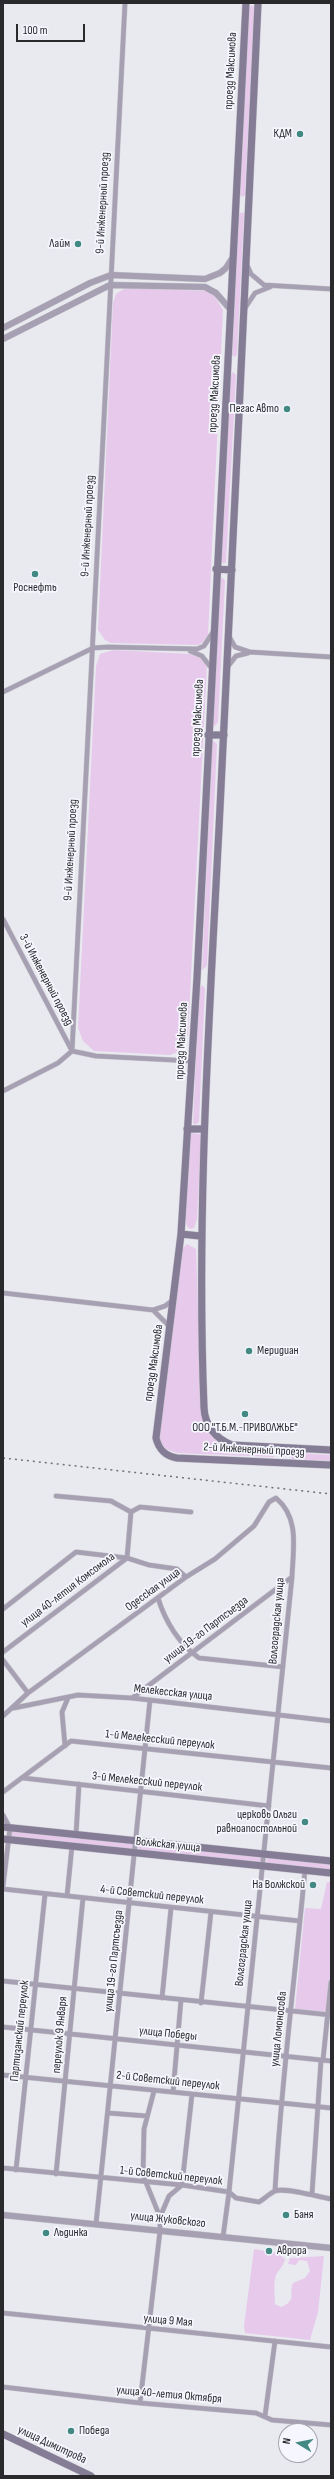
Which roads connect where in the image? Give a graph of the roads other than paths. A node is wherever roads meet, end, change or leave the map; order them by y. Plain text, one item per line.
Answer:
1 (125, 3) edge
2 (246, 3) edge
3 (258, 3) edge
4 (236, 204) junction
5 (249, 204) junction
6 (233, 257) junction
7 (246, 263) junction
8 (111, 274) junction
9 (110, 285) junction
10 (273, 286) junction
11 (331, 289) edge
12 (230, 309) junction
13 (244, 312) junction
14 (3, 328) edge
15 (3, 339) edge
16 (228, 365) junction
17 (241, 365) junction
18 (216, 569) junction
19 (232, 570) junction
20 (214, 632) junction
21 (228, 635) junction
22 (93, 648) junction
23 (186, 650) junction
24 (250, 652) junction
25 (331, 657) edge
26 (227, 668) junction
27 (212, 669) junction
28 (3, 692) edge
29 (208, 735) junction
30 (224, 735) junction
31 (3, 919) edge
32 (197, 978) junction
33 (210, 978) junction
34 (72, 1051) junction
35 (192, 1060) junction
36 (3, 1091) edge
37 (187, 1129) junction
38 (203, 1129) junction
39 (181, 1234) junction
40 (200, 1236) junction
41 (3, 1293) edge
42 (174, 1298) junction
43 (153, 1310) junction
44 (170, 1328) junction
45 (204, 1408) joint
46 (284, 1449) junction
47 (331, 1450) edge
48 (177, 1458) joint
49 (284, 1462) junction
50 (331, 1465) edge
51 (56, 1496) dead end
52 (131, 1512) junction
53 (191, 1512) dead end
54 (295, 1531) joint
55 (127, 1558) junction
56 (186, 1577) junction
57 (292, 1577) junction
58 (158, 1598) junction
59 (3, 1609) edge
60 (3, 1652) edge
61 (192, 1653) junction
62 (3, 1660) edge
63 (283, 1668) junction
64 (28, 1693) junction
65 (68, 1698) junction
66 (132, 1698) junction
67 (150, 1700) junction
68 (14, 1708) junction
69 (278, 1715) junction
70 (3, 1716) edge
71 (331, 1721) edge
72 (66, 1746) junction
73 (146, 1749) junction
74 (273, 1762) junction
75 (331, 1768) edge
76 (23, 1778) junction
77 (80, 1784) junction
78 (142, 1791) junction
79 (3, 1792) edge
80 (269, 1806) junction
81 (3, 1814) edge
82 (6, 1828) edge
83 (76, 1835) junction
84 (5, 1839) edge
85 (137, 1841) junction
86 (72, 1846) junction
87 (136, 1853) junction
88 (264, 1854) junction
89 (331, 1861) edge
90 (262, 1866) junction
91 (305, 1870) junction
92 (331, 1873) edge
93 (3, 1887) edge
94 (45, 1894) junction
95 (67, 1896) junction
96 (84, 1898) junction
97 (130, 1903) junction
98 (171, 1908) junction
99 (211, 1912) junction
100 (257, 1916) junction
101 (300, 1921) junction
102 (3, 1981) edge
103 (331, 1982) edge
104 (35, 1986) junction
105 (74, 1990) junction
106 (120, 1994) junction
107 (162, 1998) junction
108 (181, 2000) junction
109 (201, 2003) junction
110 (248, 2006) junction
111 (291, 2011) junction
112 (329, 2015) edge
113 (3, 2027) edge
114 (31, 2030) junction
115 (71, 2034) junction
116 (116, 2039) junction
117 (177, 2045) junction
118 (243, 2052) junction
119 (287, 2057) junction
120 (322, 2060) junction
121 (331, 2061) edge
122 (3, 2074) edge
123 (25, 2077) junction
124 (65, 2081) junction
125 (110, 2085) junction
126 (154, 2091) junction
127 (173, 2092) junction
128 (192, 2094) junction
129 (237, 2099) junction
130 (280, 2103) junction
131 (317, 2106) junction
132 (331, 2108) edge
133 (108, 2113) junction
134 (147, 2116) junction
135 (3, 2168) edge
136 (16, 2170) junction
137 (56, 2174) junction
138 (100, 2179) junction
139 (145, 2181) junction
140 (182, 2185) junction
141 (275, 2191) junction
142 (229, 2192) junction
143 (312, 2194) junction
144 (331, 2199) edge
145 (3, 2214) edge
146 (160, 2217) junction
147 (96, 2224) junction
148 (160, 2231) junction
149 (222, 2237) junction
150 (331, 2248) edge
151 (3, 2314) edge
152 (148, 2329) junction
153 (275, 2341) junction
154 (331, 2346) edge
155 (3, 2387) edge
156 (140, 2403) junction
157 (265, 2416) junction
158 (331, 2425) edge
159 (3, 2434) edge
160 (91, 2476) edge

1 - 8 street, 9-й Инженерный проезд
2 - 4 main road, проезд Максимова
3 - 5 main road, проезд Максимова
4 - 5 main road
4 - 6 main road, проезд Максимова
5 - 7 main road, проезд Максимова
6 - 8 street
6 - 12 main road, проезд Максимова
7 - 10 street
7 - 13 main road, проезд Максимова
8 - 9 street, 9-й Инженерный проезд
8 - 14 street
9 - 12 street
9 - 15 street
9 - 22 street, 9-й Инженерный проезд
10 - 11 street
10 - 13 street
12 - 16 main road, проезд Максимова
13 - 17 main road, проезд Максимова
16 - 17 main road
16 - 18 main road, проезд Максимова
17 - 19 main road, проезд Максимова
18 - 19 main road
18 - 20 main road, проезд Максимова
19 - 21 main road, проезд Максимова
20 - 23 street
20 - 27 main road, проезд Максимова
21 - 24 street
21 - 26 main road, проезд Максимова
22 - 23 street
22 - 28 street
22 - 34 street, 9-й Инженерный проезд
23 - 27 street
24 - 25 street
24 - 26 street
26 - 30 main road, проезд Максимова
27 - 29 main road, проезд Максимова
29 - 30 main road
29 - 32 main road, проезд Максимова
30 - 33 main road, проезд Максимова
31 - 34 street, 3-й Инженерный проезд
32 - 33 main road
32 - 35 main road, проезд Максимова
33 - 38 main road, проезд Максимова
34 - 35 street
34 - 36 street
35 - 37 main road, проезд Максимова
37 - 38 main road
37 - 39 main road, проезд Максимова
38 - 40 main road, проезд Максимова
39 - 40 main road
39 - 42 main road, проезд Максимова
40 - 45 main road, проезд Максимова
41 - 43 street
42 - 43 street
42 - 44 main road, проезд Максимова
43 - 44 street
44 - 48 main road, проезд Максимова
45 - 46 main road, 2-й Инженерный проезд
46 - 47 main road, 2-й Инженерный проезд
46 - 49 main road
48 - 49 main road, 2-й Инженерный проезд
49 - 50 main road, 2-й Инженерный проезд
51 - 52 street
52 - 53 street
52 - 55 street, улица 40-летия Комсомола
54 - 56 street, Одесская улица
54 - 57 street, Волгоградская улица
55 - 56 street
55 - 59 street
55 - 60 street, улица 40-летия Комсомола
56 - 58 street, Одесская улица
57 - 61 street, улица 19-го Партсъезда
57 - 63 street, Волгоградская улица
58 - 61 street
58 - 64 street, Одесская улица
61 - 63 street
61 - 66 street, улица 19-го Партсъезда
62 - 64 street
63 - 69 street, Волгоградская улица
64 - 68 street, Одесская улица
65 - 66 street, Мелекесская улица
65 - 68 street, Мелекесская улица
65 - 72 street
66 - 67 street, Мелекесская улица
67 - 69 street, Мелекесская улица
67 - 73 street, улица 19-го Партсъезда
68 - 70 street, Одесская улица
69 - 71 street, Мелекесская улица
69 - 74 street, Волгоградская улица
72 - 73 street, 1-й Мелекесский переулок
72 - 76 street, 1-й Мелекесский переулок
73 - 74 street, 1-й Мелекесский переулок
73 - 78 street, улица 19-го Партсъезда
74 - 75 street, 1-й Мелекесский переулок
74 - 80 street, Волгоградская улица
76 - 77 street, 3-й Мелекесский переулок
76 - 79 street, 1-й Мелекесский переулок
77 - 78 street, 3-й Мелекесский переулок
77 - 83 street
78 - 80 street, 3-й Мелекесский переулок
78 - 85 street, улица 19-го Партсъезда
80 - 88 street, Волгоградская улица
81 - 82 street
82 - 83 main road, Волжская улица
82 - 84 street
83 - 85 main road, Волжская улица
84 - 86 main road, Волжская улица
84 - 93 street
85 - 87 street, улица 19-го Партсъезда
85 - 88 main road, Волжская улица
86 - 87 main road, Волжская улица
86 - 95 street
87 - 90 main road, Волжская улица
87 - 97 street, улица 19-го Партсъезда
88 - 89 main road, Волжская улица
88 - 90 street, Волгоградская улица
90 - 91 main road, Волжская улица
90 - 100 street, Волгоградская улица
91 - 92 main road, Волжская улица
91 - 101 street, улица Ломоносова
93 - 94 street, 4-й Советский переулок
94 - 95 street, 4-й Советский переулок
94 - 104 street, Партизанский переулок
95 - 96 street, 4-й Советский переулок
96 - 97 street, 4-й Советский переулок
96 - 105 street, переулок 9 Января
97 - 98 street, 4-й Советский переулок
97 - 106 street, улица 19-го Партсъезда
98 - 99 street, 4-й Советский переулок
98 - 107 street
99 - 100 street, 4-й Советский переулок
99 - 109 street
100 - 101 street, 4-й Советский переулок
100 - 110 street, Волгоградская улица
101 - 111 street, улица Ломоносова
102 - 104 street
103 - 112 street
104 - 105 street
104 - 114 street, Партизанский переулок
105 - 106 street
105 - 115 street, переулок 9 Января
106 - 107 street
106 - 116 street, улица 19-го Партсъезда
107 - 108 street
108 - 109 street
108 - 117 street
109 - 110 street
110 - 111 street
110 - 118 street, Волгоградская улица
111 - 112 street
111 - 119 street, улица Ломоносова
112 - 120 street
113 - 114 street, улица Победы
114 - 115 street, улица Победы
114 - 123 street, Партизанский переулок
115 - 116 street, улица Победы
115 - 124 street, переулок 9 Января
116 - 117 street, улица Победы
116 - 125 street, улица 19-го Партсъезда
117 - 118 street, улица Победы
117 - 127 street
118 - 119 street, улица Победы
118 - 129 street, Волгоградская улица
119 - 120 street, улица Победы
119 - 130 street, улица Ломоносова
120 - 121 street, улица Победы
120 - 131 street
122 - 123 street, 2-й Советский переулок
123 - 124 street, 2-й Советский переулок
123 - 136 street, Партизанский переулок
124 - 125 street, 2-й Советский переулок
124 - 137 street, переулок 9 Января
125 - 126 street, 2-й Советский переулок
125 - 133 street, улица 19-го Партсъезда
126 - 127 street, 2-й Советский переулок
126 - 134 street
127 - 128 street, 2-й Советский переулок
128 - 129 street, 2-й Советский переулок
128 - 140 street
129 - 130 street, 2-й Советский переулок
129 - 142 street, Волгоградская улица
130 - 131 street, 2-й Советский переулок
130 - 141 street, улица Ломоносова
131 - 132 street, 2-й Советский переулок
131 - 143 street
133 - 134 street
133 - 138 street, улица 19-го Партсъезда
134 - 139 street
135 - 136 street, 1-й Советский переулок
136 - 137 street, 1-й Советский переулок
137 - 138 street, 1-й Советский переулок
138 - 139 street, 1-й Советский переулок
138 - 147 street, улица 19-го Партсъезда
139 - 140 street, 1-й Советский переулок
139 - 146 street
140 - 142 street, 1-й Советский переулок
140 - 146 street
141 - 142 street, 1-й Советский переулок
141 - 143 street
142 - 149 street, Волгоградская улица
143 - 144 street
145 - 147 street, улица Жуковского
146 - 148 street
147 - 148 street, улица Жуковского
148 - 149 street, улица Жуковского
148 - 152 street
149 - 150 street, улица Жуковского
151 - 152 street, улица 9 Мая
152 - 153 street, улица 9 Мая
152 - 156 street
153 - 154 street, улица 9 Мая
153 - 157 street
155 - 156 street, улица 40-летия Октября
156 - 157 street, улица 40-летия Октября
157 - 158 street, улица 40-летия Октября
159 - 160 main road, улица Димитрова

